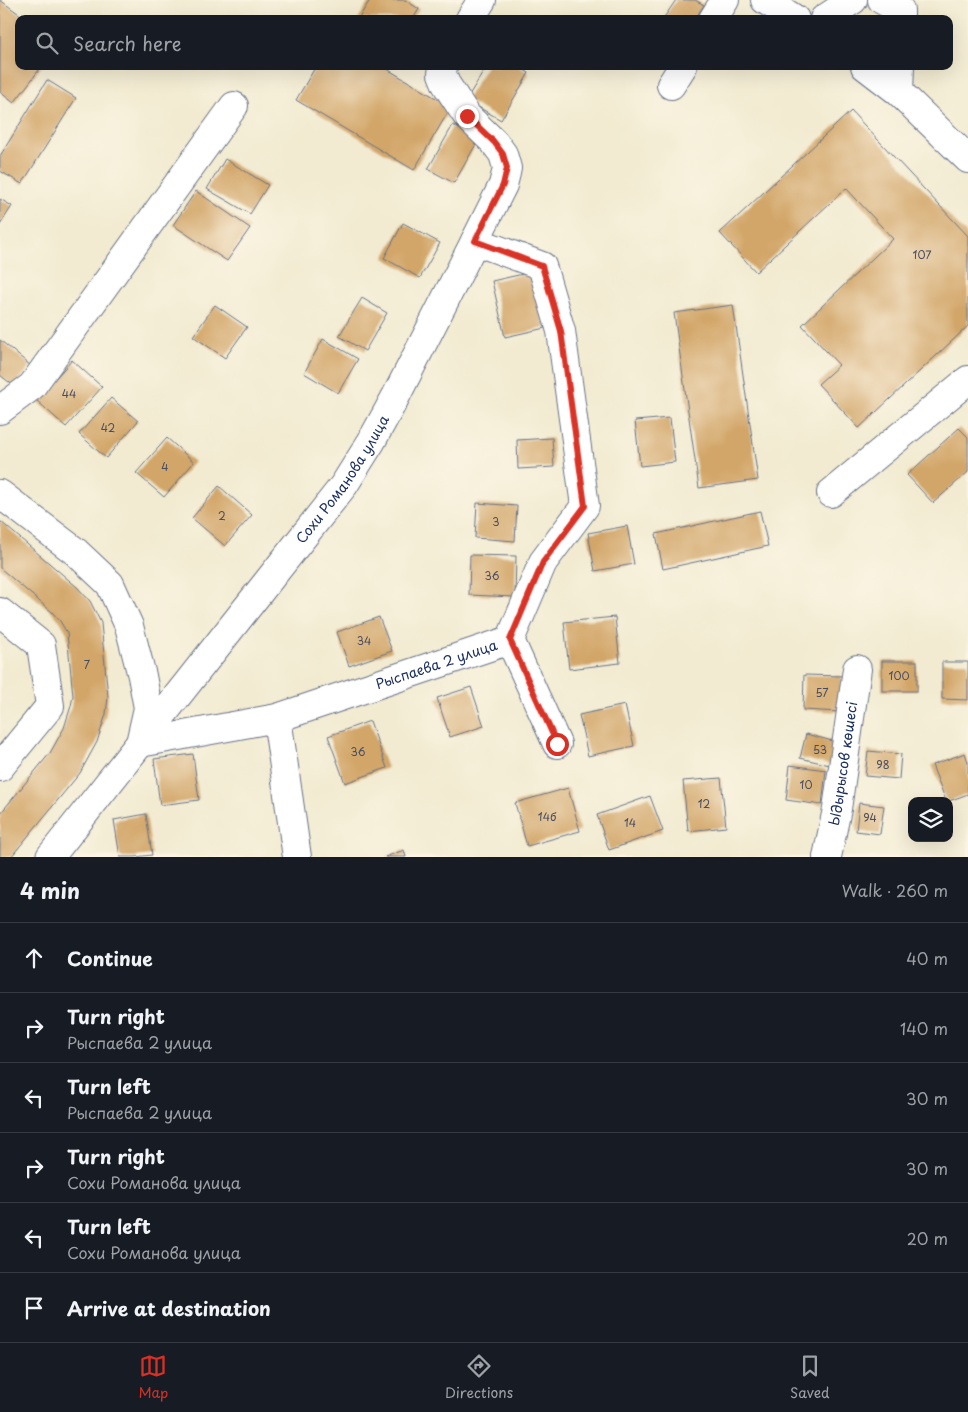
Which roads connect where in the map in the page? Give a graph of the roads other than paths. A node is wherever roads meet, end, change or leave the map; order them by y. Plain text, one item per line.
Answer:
1 (482, 0) edge
2 (765, 0) edge
3 (853, 0) edge
4 (882, 0) edge
5 (473, 15) edge
6 (789, 15) edge
7 (830, 15) edge
8 (900, 15) edge
9 (442, 70) edge
10 (875, 70) edge
11 (899, 79) edge
12 (234, 106) dead end
13 (968, 159) edge
14 (475, 241) junction
15 (968, 380) edge
16 (0, 410) edge
17 (831, 493) dead end
18 (0, 494) edge
19 (0, 612) edge
20 (510, 640) junction
21 (857, 669) dead end
22 (277, 718) junction
23 (140, 743) junction
24 (557, 744) dead end
25 (0, 767) edge
26 (50, 857) edge
27 (298, 857) edge
28 (827, 857) edge

1 - 5 street
2 - 6 street
3 - 7 street
4 - 8 street
9 - 14 street, Сохи Романова улица
10 - 11 street
11 - 13 street
12 - 16 street
14 - 20 street, Рыспаева 2 улица
14 - 23 street, Сохи Романова улица
15 - 17 street
18 - 23 street
19 - 25 street
20 - 22 street, Рыспаева 2 улица
20 - 24 street
21 - 28 street, Ыдырысов көшесі
22 - 23 street, Рыспаева 2 улица
22 - 27 street
23 - 26 street, Сохи Романова улица

